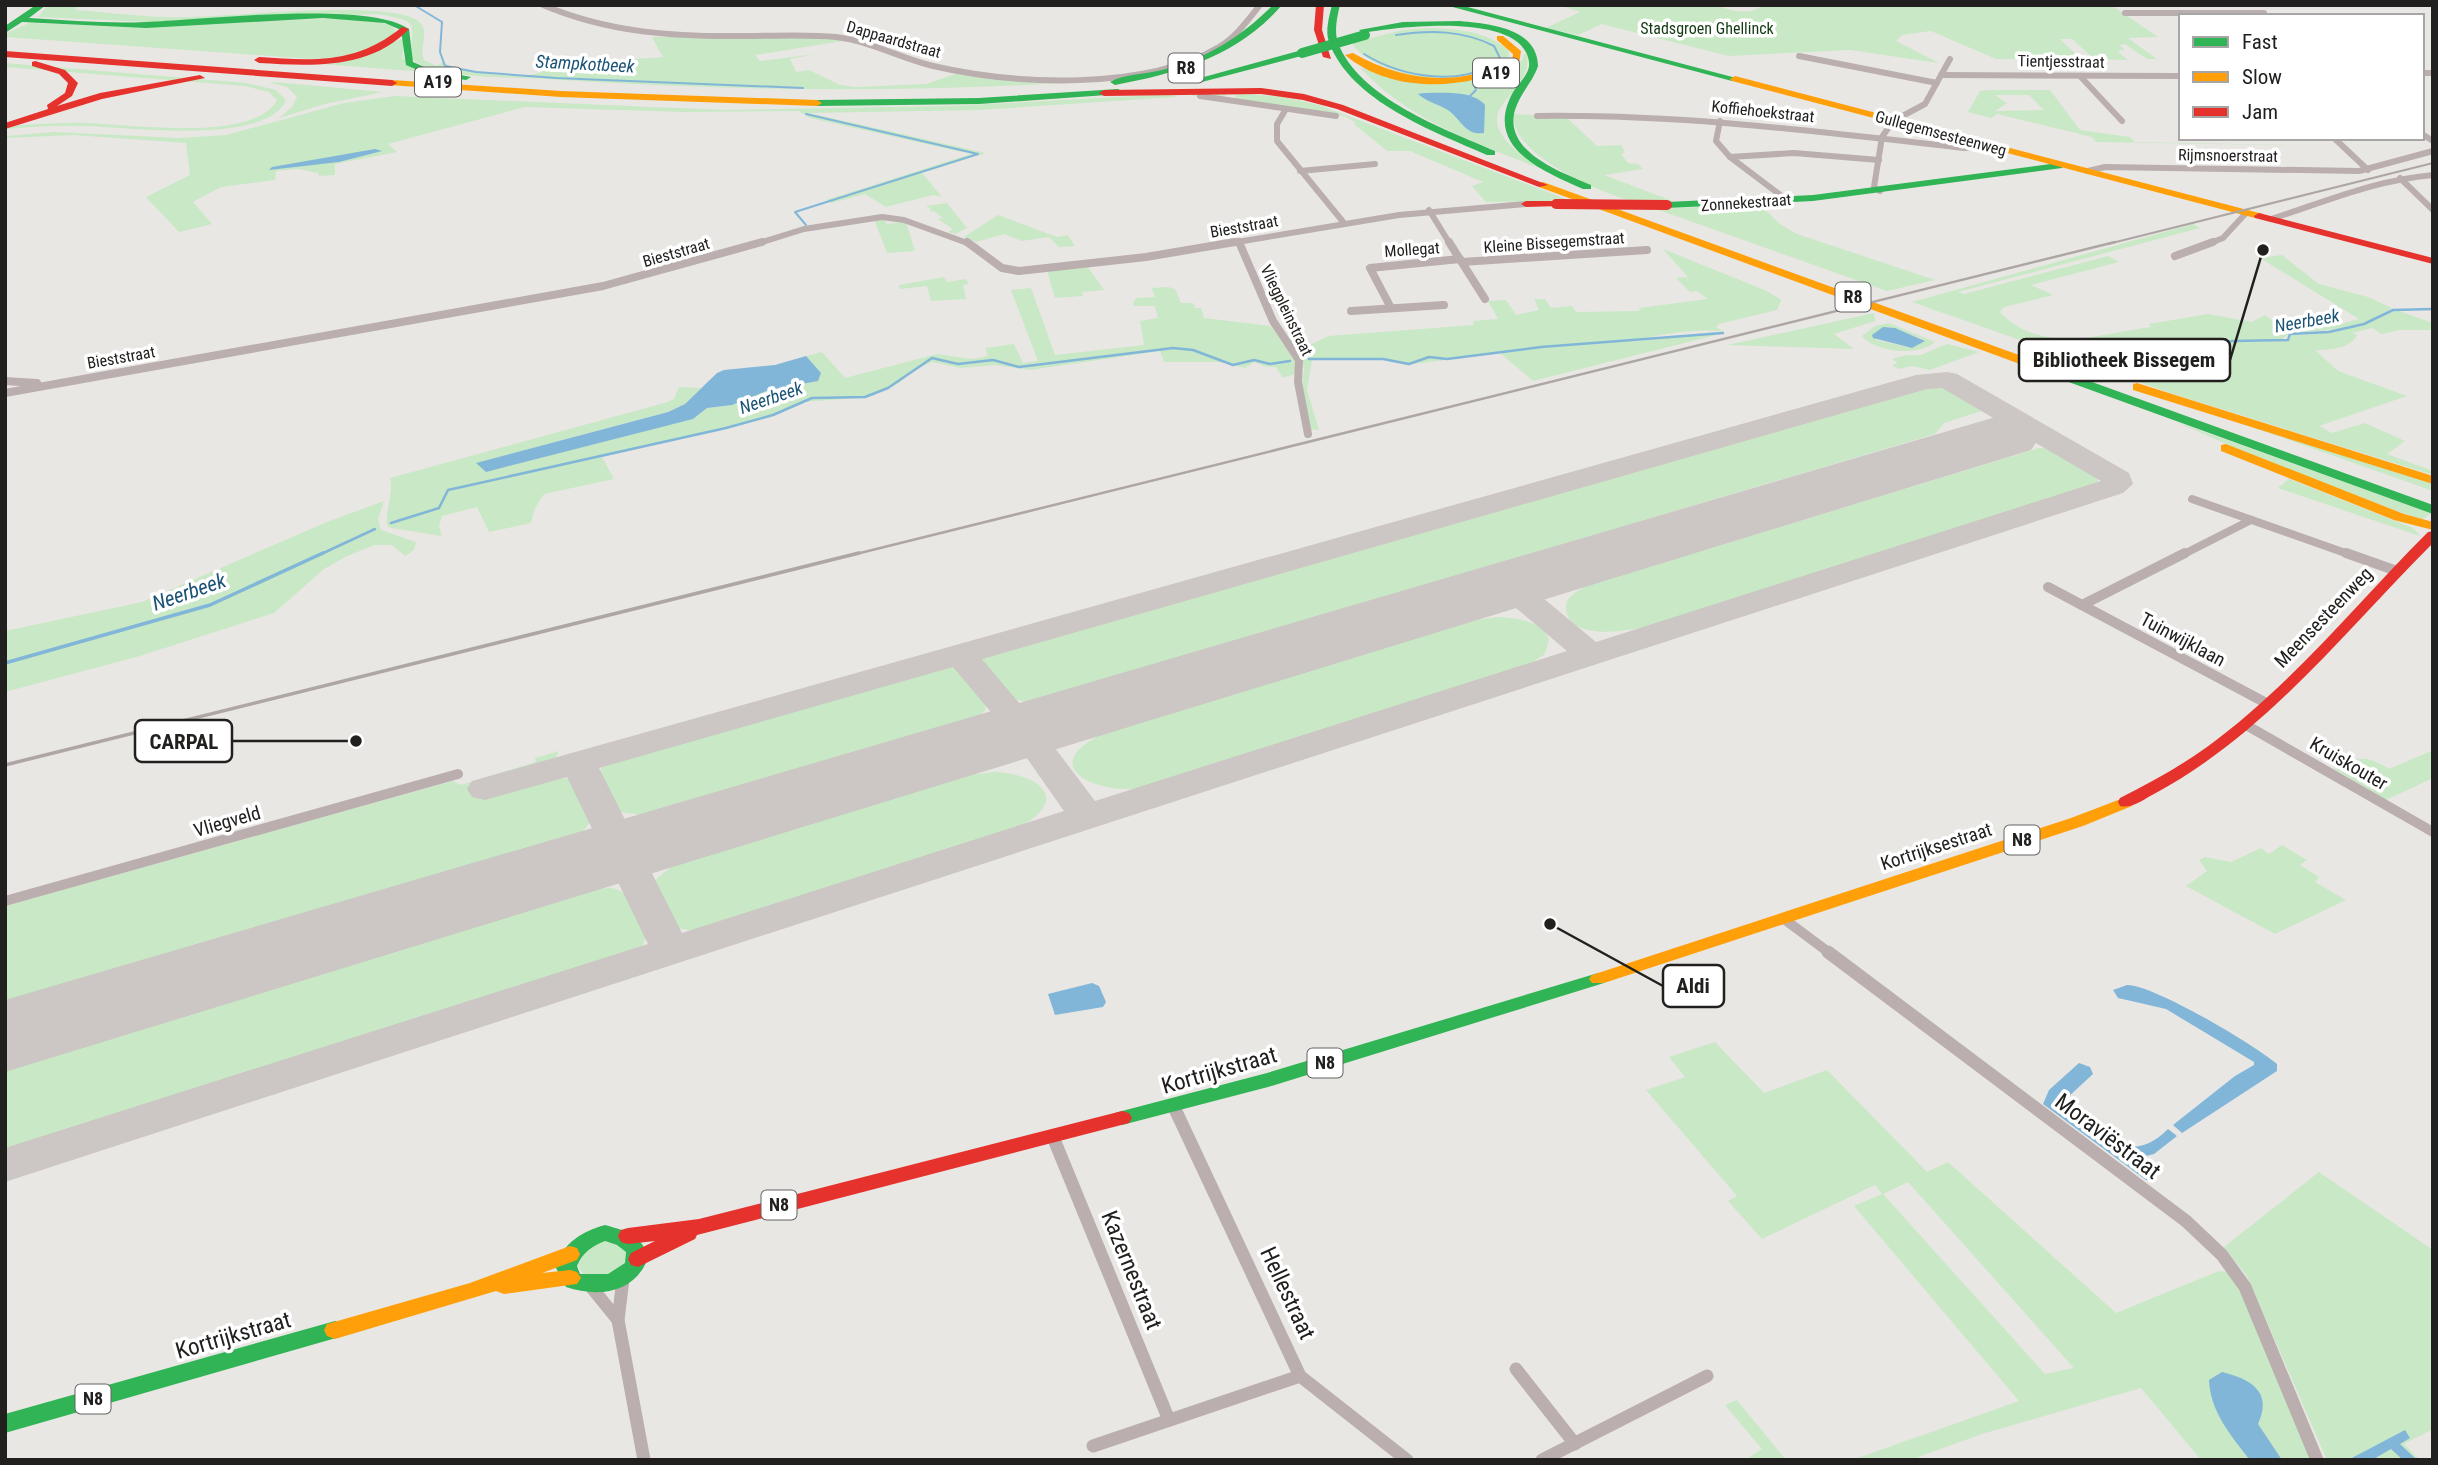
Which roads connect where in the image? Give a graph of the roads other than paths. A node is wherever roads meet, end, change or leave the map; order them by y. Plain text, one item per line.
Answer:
1 (43, 5) edge
2 (543, 5) edge
3 (1260, 5) edge
4 (1279, 5) edge
5 (1320, 5) edge
6 (1336, 5) edge
7 (1449, 5) edge
8 (2265, 11) edge
9 (2171, 12) junction
10 (2125, 13) dead end
11 (5, 19) edge
12 (24, 20) junction
13 (2179, 20) edge
14 (1333, 26) junction
15 (405, 29) junction
16 (5, 30) edge
17 (1364, 32) junction
18 (5, 45) edge
19 (1301, 50) junction
20 (1799, 56) dead end
21 (5, 57) edge
22 (236, 59) junction
23 (1950, 59) dead end
24 (1941, 75) junction
25 (2080, 76) junction
26 (2179, 76) edge
27 (468, 78) junction
28 (1937, 83) junction
29 (392, 84) junction
30 (1087, 87) junction
31 (1104, 93) junction
32 (872, 95) junction
33 (1200, 96) dead end
34 (1286, 109) junction
35 (1336, 116) dead end
36 (1538, 116) dead end
37 (1720, 121) junction
38 (1893, 121) junction
39 (2122, 121) dead end
40 (5, 125) edge
41 (1882, 137) junction
42 (2336, 140) edge
43 (1985, 145) junction
44 (2433, 151) edge
45 (1730, 157) junction
46 (1879, 160) junction
47 (1375, 164) dead end
48 (2061, 164) junction
49 (2368, 170) junction
50 (2088, 171) junction
51 (1300, 172) junction
52 (2433, 175) edge
53 (2400, 178) junction
54 (1880, 191) junction
55 (1562, 199) junction
56 (1787, 200) junction
57 (1526, 204) joint
58 (2433, 210) edge
59 (1429, 211) junction
60 (2246, 213) junction
61 (2271, 219) junction
62 (1673, 222) junction
63 (1344, 223) junction
64 (1239, 241) junction
65 (1647, 250) dead end
66 (2175, 256) dead end
67 (1461, 261) junction
68 (2433, 261) edge
69 (1485, 299) dead end
70 (1444, 305) dead end
71 (1391, 308) junction
72 (1351, 311) dead end
73 (2078, 369) junction
74 (2059, 372) junction
75 (5, 381) edge
76 (47, 386) junction
77 (5, 393) edge
78 (1308, 434) dead end
79 (2433, 480) edge
80 (2433, 498) edge
81 (2192, 499) dead end
82 (2433, 510) edge
83 (2251, 520) junction
84 (2432, 534) edge
85 (2397, 571) junction
86 (2048, 587) dead end
87 (2082, 605) junction
88 (2268, 704) junction
89 (2245, 726) junction
90 (458, 774) dead end
91 (2433, 832) edge
92 (5, 901) edge
93 (1784, 919) junction
94 (1174, 1107) junction
95 (1053, 1137) junction
96 (699, 1227) junction
97 (628, 1236) junction
98 (570, 1254) junction
99 (638, 1259) junction
100 (570, 1278) junction
101 (623, 1279) junction
102 (592, 1288) junction
103 (474, 1290) junction
104 (618, 1320) junction
105 (1516, 1369) dead end
106 (1300, 1376) junction
107 (1707, 1376) dead end
108 (1169, 1420) junction
109 (5, 1424) edge
110 (1575, 1444) junction
111 (1093, 1446) dead end
112 (644, 1460) edge
113 (1407, 1460) edge
114 (1542, 1460) edge
115 (2317, 1460) edge

1 - 12 main road
2 - 3 street, Dappaardstraat
4 - 30 main road, R8
5 - 55 main road, R8
6 - 14 main road, R8
7 - 38 main road, Gullegemsesteenweg
8 - 9 street
9 - 10 street
9 - 13 street
11 - 12 main road
12 - 15 main road
12 - 16 main road
14 - 17 main road, A19
14 - 62 main road, R8
15 - 22 main road
15 - 27 main road
17 - 19 main road, A19
17 - 62 main road, A19
18 - 22 main road
18 - 32 main road, A19
19 - 30 main road, A19
19 - 31 main road
20 - 28 street
21 - 29 main road, A19
21 - 40 main road
22 - 27 main road
23 - 24 street
24 - 25 street, Tientjesstraat
24 - 28 street
25 - 26 street, Tientjesstraat
25 - 39 street
27 - 32 main road
28 - 38 street
29 - 31 main road, A19
29 - 40 main road
30 - 32 main road, A19
31 - 55 main road
33 - 34 street
34 - 35 street
34 - 51 street
36 - 37 street, Koffiehoekstraat
37 - 41 street, Koffiehoekstraat
37 - 45 street
38 - 41 street
38 - 43 main road, Gullegemsesteenweg
41 - 43 street, Koffiehoekstraat
41 - 46 street
42 - 49 street
43 - 48 main road, Gullegemsesteenweg
44 - 49 street, Rijmsnoerstraat
45 - 46 street
45 - 56 street
46 - 54 street
47 - 51 street
48 - 50 main road, Gullegemsesteenweg
48 - 54 main road, Zonnekestraat
49 - 50 street, Rijmsnoerstraat
50 - 60 main road, Gullegemsesteenweg
51 - 63 street
52 - 53 street
53 - 58 street
53 - 61 street
54 - 56 main road, Zonnekestraat
55 - 56 main road, Zonnekestraat, bridge
55 - 57 main road, Zonnekestraat
55 - 74 main road, R8
57 - 59 street, Zonnekestraat
59 - 63 street, Bieststraat
59 - 67 street, Kleine Bissegemstraat
60 - 61 main road, Gullegemsesteenweg
60 - 66 street
61 - 68 main road, Gullegemsesteenweg
62 - 73 main road, R8
63 - 64 street, Bieststraat
64 - 76 street, Bieststraat
64 - 78 street, Vliegpleinstraat
65 - 67 street, Kleine Bissegemstraat
67 - 69 street, Kleine Bissegemstraat
67 - 71 street, Mollegat
70 - 71 street
71 - 72 street
73 - 79 main road
73 - 80 main road, R8
74 - 82 main road, R8
74 - 84 main road
75 - 76 street
76 - 77 street, Bieststraat
81 - 83 street
83 - 85 street
83 - 87 street
84 - 85 main road, Meensesteenweg / N8
85 - 88 main road, Meensesteenweg / N8
86 - 87 street, Tuinwijklaan
87 - 88 street, Tuinwijklaan
88 - 89 main road, Meensesteenweg / N8
89 - 91 street, Kruiskouter
89 - 93 main road, Kortrijksestraat / N8
90 - 92 street, Vliegveld
93 - 94 main road, Kortrijkstraat / N8
93 - 115 street, Moraviëstraat
94 - 95 main road, Kortrijkstraat / N8
94 - 106 street, Hellestraat
95 - 96 main road, Kortrijkstraat / N8
95 - 108 street, Kazernestraat
96 - 97 main road, Kortrijkstraat / N8
96 - 99 main road, Kortrijkstraat / N8
97 - 98 main road
97 - 99 main road
98 - 100 main road
98 - 103 main road, Kortrijkstraat / N8
99 - 101 main road
100 - 102 main road
100 - 103 main road, Kortrijkstraat / N8
101 - 102 main road
101 - 104 street
102 - 104 street
103 - 109 main road, Kortrijkstraat / N8
104 - 112 street
105 - 110 street
106 - 108 street
106 - 113 street, Hellestraat
107 - 110 street
108 - 111 street
110 - 114 street

